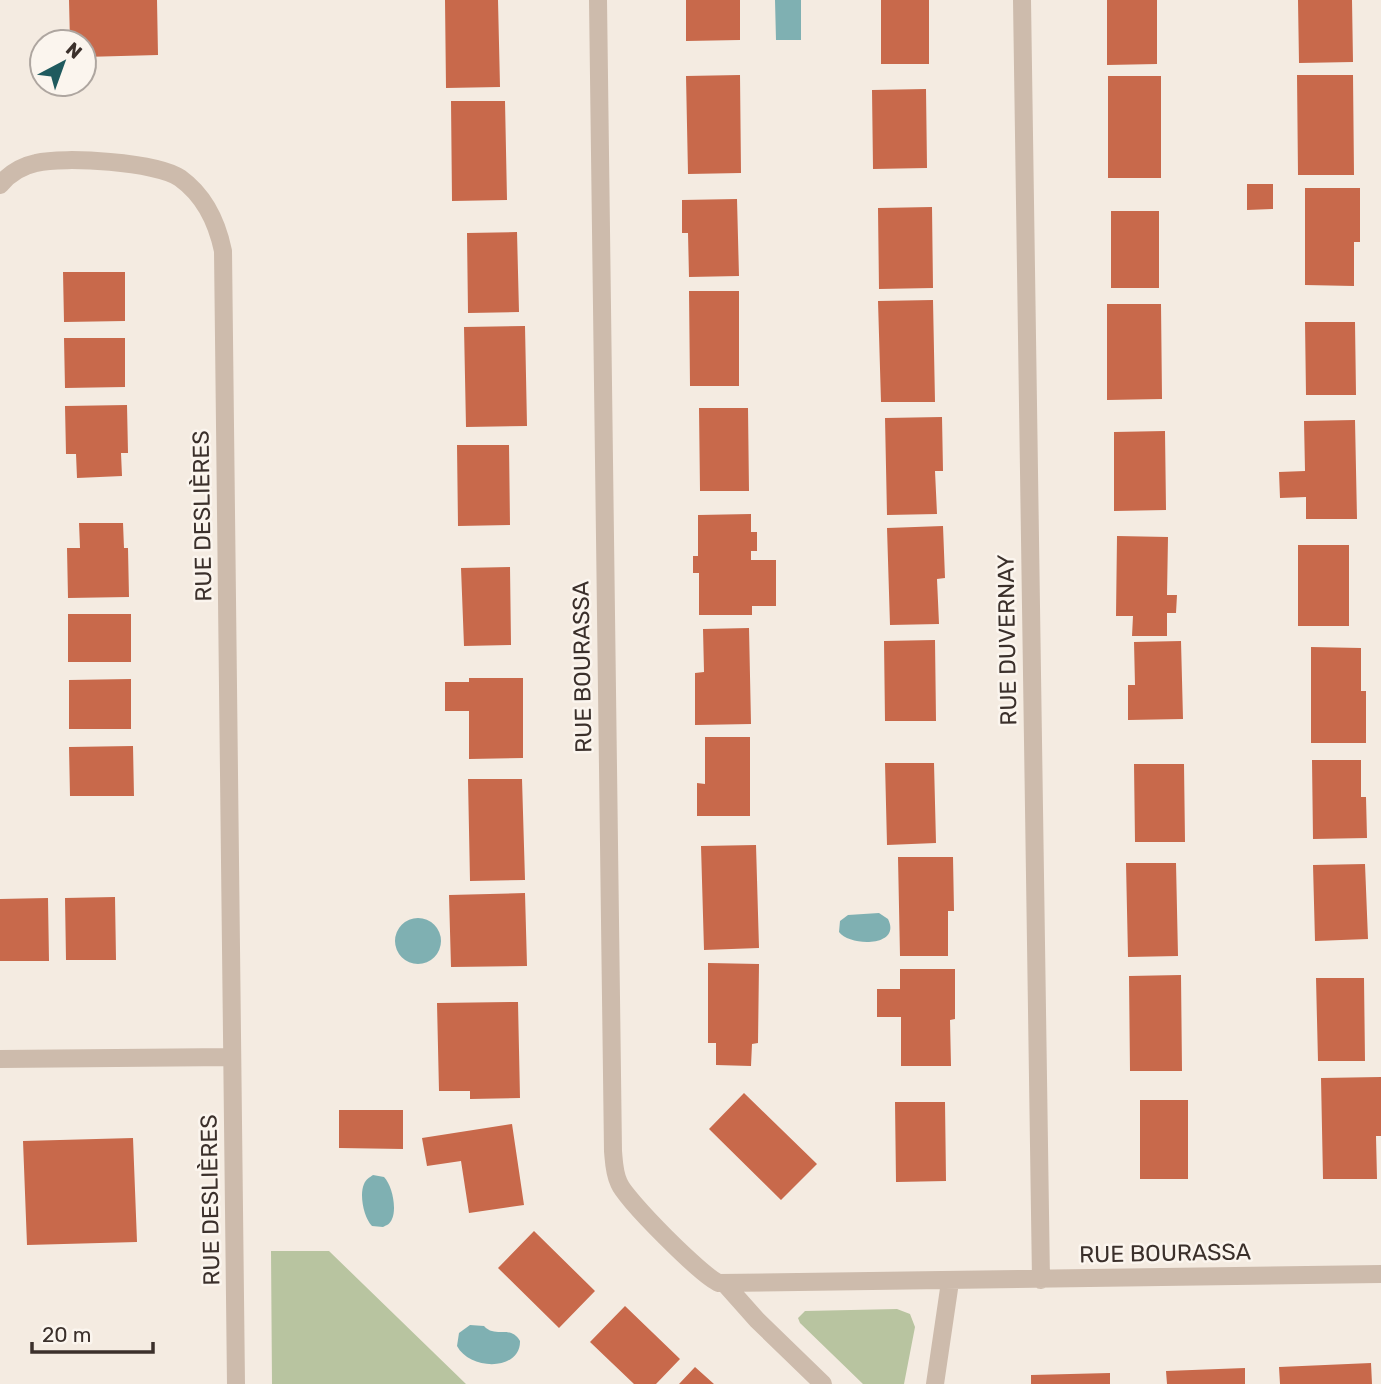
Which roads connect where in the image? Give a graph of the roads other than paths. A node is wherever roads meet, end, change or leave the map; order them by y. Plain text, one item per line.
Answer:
1 (598, 0) edge
2 (1022, 0) edge
3 (0, 185) edge
4 (232, 1057) junction
5 (0, 1059) edge
6 (1381, 1274) edge
7 (1041, 1280) junction
8 (950, 1282) junction
9 (725, 1284) junction
10 (236, 1384) edge
11 (822, 1384) edge
12 (935, 1384) edge

1 - 9 street, RUE BOURASSA
2 - 7 street, RUE DUVERNAY
3 - 4 street, RUE DESLIÈRES
4 - 5 street
4 - 10 street, RUE DESLIÈRES
6 - 7 street, RUE BOURASSA
7 - 8 street, RUE BOURASSA
8 - 9 street, RUE BOURASSA
8 - 12 street
9 - 11 street, RUE BOURASSA

